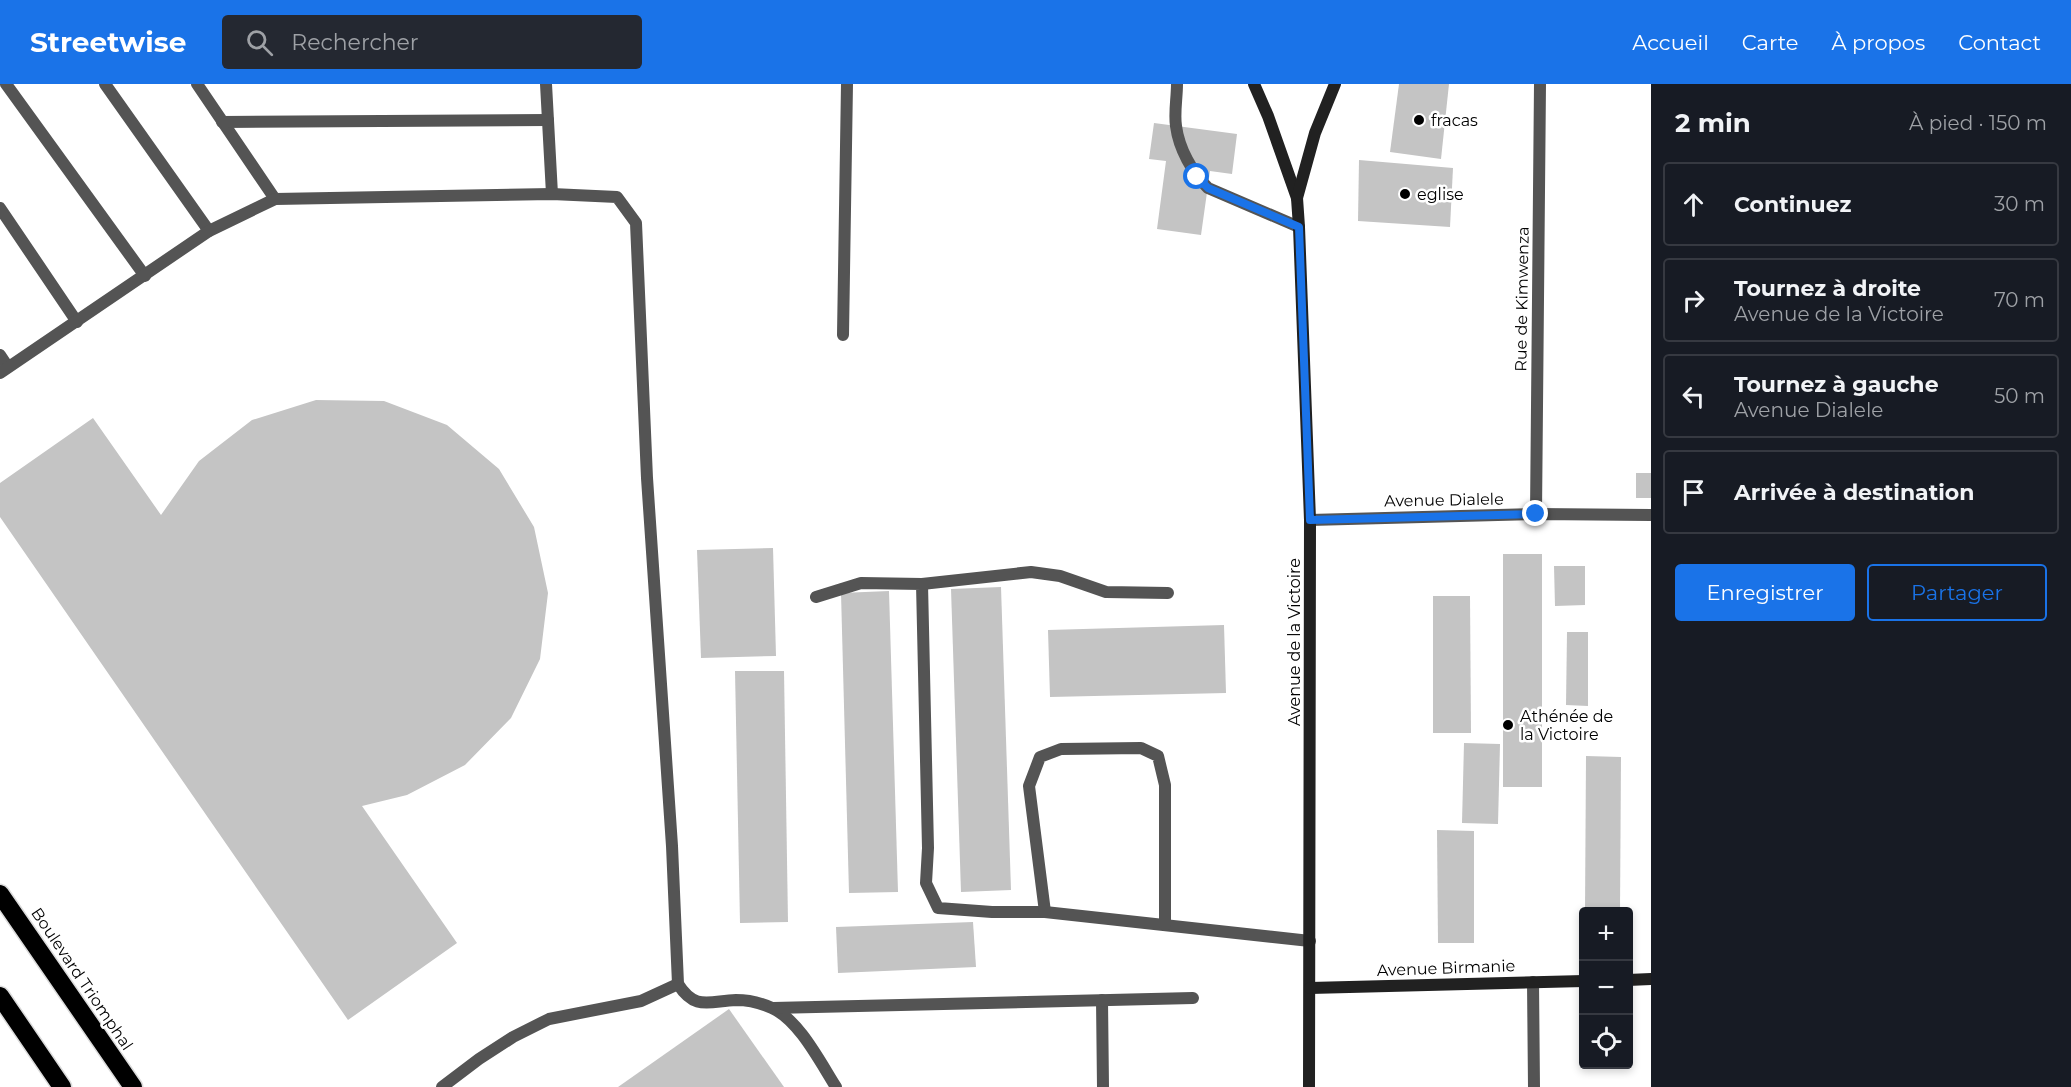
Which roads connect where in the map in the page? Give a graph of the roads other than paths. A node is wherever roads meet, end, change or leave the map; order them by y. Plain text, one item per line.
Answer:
1 (6, 84) edge
2 (105, 84) edge
3 (197, 84) edge
4 (546, 84) edge
5 (847, 84) edge
6 (1177, 84) edge
7 (1254, 84) edge
8 (1335, 84) edge
9 (1540, 84) edge
10 (548, 120) junction
11 (222, 122) junction
12 (552, 194) junction
13 (1297, 198) junction
14 (274, 199) junction
15 (0, 208) edge
16 (1299, 227) junction
17 (209, 231) junction
18 (145, 276) junction
19 (77, 322) junction
20 (843, 335) dead end
21 (0, 355) edge
22 (4, 370) edge
23 (1536, 514) junction
24 (1651, 515) edge
25 (1310, 520) junction
26 (922, 584) junction
27 (1168, 593) dead end
28 (816, 597) dead end
29 (0, 894) edge
30 (1045, 912) junction
31 (1165, 925) junction
32 (1310, 940) junction
33 (1633, 980) edge
34 (1651, 980) edge
35 (1579, 981) edge
36 (1533, 982) junction
37 (678, 984) junction
38 (1310, 988) junction
39 (0, 996) edge
40 (1193, 998) dead end
41 (1101, 1000) junction
42 (772, 1008) junction
43 (62, 1087) edge
44 (133, 1087) edge
45 (442, 1087) edge
46 (836, 1087) edge
47 (1103, 1087) edge
48 (1309, 1087) edge
49 (1534, 1087) edge

1 - 18 street
2 - 17 street
3 - 11 street
4 - 10 street
5 - 20 street
6 - 16 street
7 - 13 main road
8 - 13 main road
9 - 23 street, Rue de Kimwenza
10 - 11 street
10 - 12 street
11 - 14 street
12 - 14 street
12 - 37 street
13 - 16 main road, Avenue de la Victoire
14 - 17 street
15 - 19 street
16 - 25 main road, Avenue de la Victoire
17 - 18 street
18 - 19 street
19 - 22 street
21 - 22 street
23 - 24 street, Avenue Dialele
23 - 25 street, Avenue Dialele
25 - 32 main road, Avenue de la Victoire
26 - 27 street
26 - 28 street
26 - 30 street
29 - 44 highway, Boulevard Triomphal
30 - 31 street
30 - 31 street
31 - 32 street
32 - 38 main road, Avenue de la Victoire
33 - 34 main road
35 - 36 main road, Avenue Birmanie
36 - 38 main road, Avenue Birmanie
36 - 49 street
37 - 42 street
37 - 45 street
38 - 48 main road, Avenue de la Victoire
39 - 43 highway
40 - 41 street
41 - 42 street
41 - 47 street
42 - 46 street

